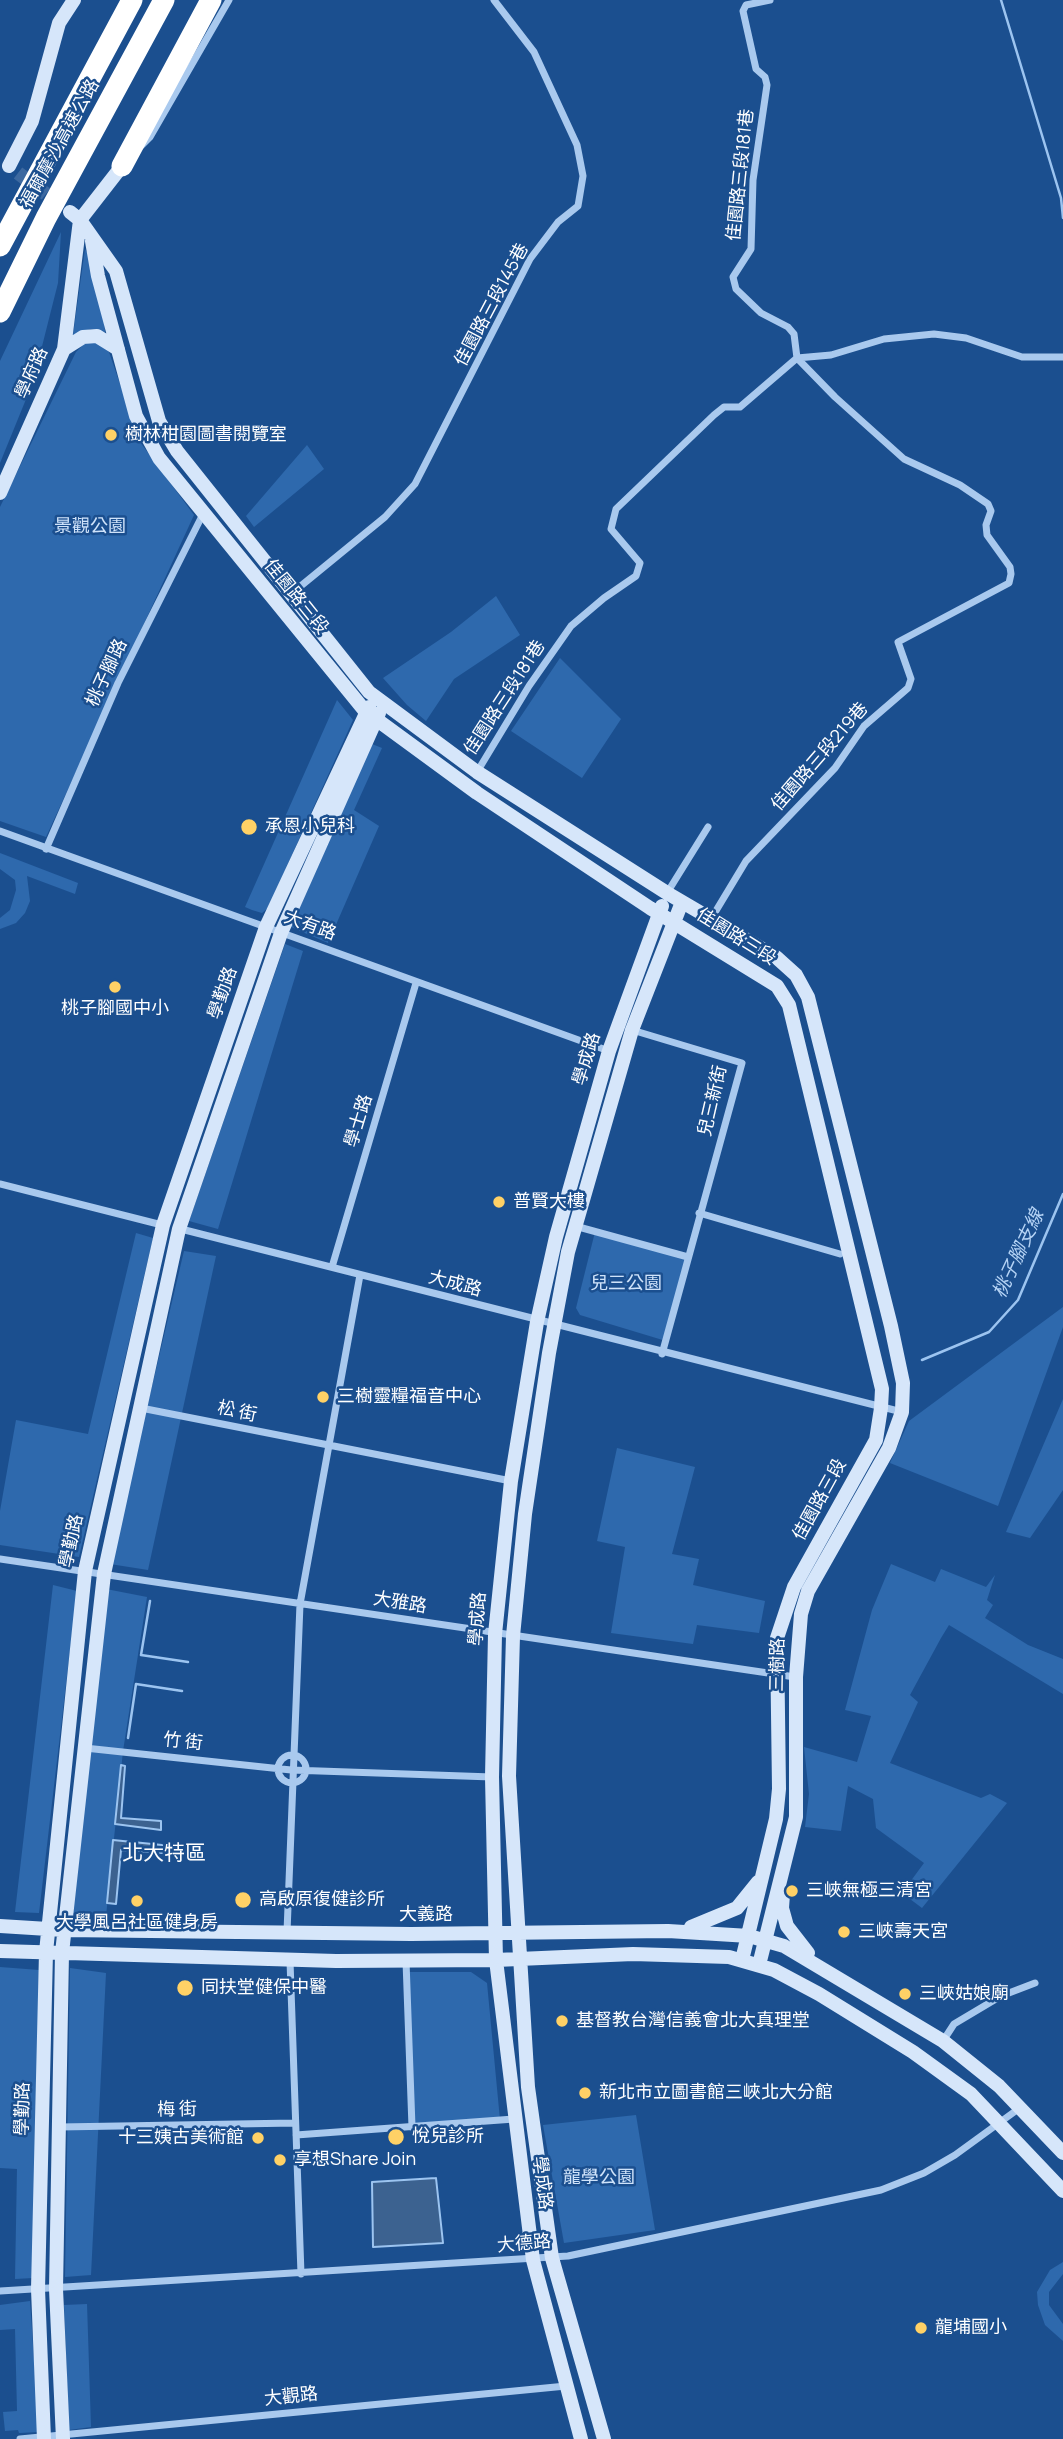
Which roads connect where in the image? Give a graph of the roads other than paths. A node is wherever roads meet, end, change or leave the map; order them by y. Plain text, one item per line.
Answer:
1 (74, 0) edge
2 (132, 0) edge
3 (164, 0) edge
4 (170, 0) edge
5 (229, 0) edge
6 (494, 0) edge
7 (770, 0) edge
8 (209, 3) edge
9 (129, 66) junction
10 (9, 166) edge
11 (122, 166) junction
12 (75, 216) junction
13 (92, 236) junction
14 (0, 246) edge
15 (0, 312) edge
16 (64, 349) junction
17 (118, 349) junction
18 (1063, 357) edge
19 (797, 358) junction
20 (0, 493) edge
21 (203, 514) junction
22 (291, 594) junction
23 (379, 702) junction
24 (371, 716) junction
25 (477, 772) junction
26 (708, 827) dead end
27 (0, 831) edge
28 (46, 849) junction
29 (667, 893) junction
30 (682, 902) junction
31 (665, 917) junction
32 (710, 920) junction
33 (266, 927) junction
34 (281, 933) junction
35 (416, 983) junction
36 (632, 1030) junction
37 (609, 1051) junction
38 (0, 1184) edge
39 (699, 1213) junction
40 (163, 1225) junction
41 (575, 1226) junction
42 (179, 1229) junction
43 (840, 1254) dead end
44 (688, 1257) junction
45 (332, 1267) junction
46 (360, 1275) junction
47 (537, 1322) junction
48 (554, 1326) junction
49 (662, 1354) junction
50 (140, 1408) junction
51 (881, 1408) junction
52 (902, 1412) junction
53 (329, 1447) junction
54 (511, 1481) junction
55 (0, 1559) edge
56 (85, 1571) junction
57 (104, 1574) junction
58 (300, 1604) junction
59 (495, 1633) junction
60 (513, 1636) junction
61 (776, 1676) junction
62 (796, 1677) junction
63 (84, 1748) junction
64 (292, 1755) junction
65 (278, 1768) junction
66 (291, 1770) junction
67 (307, 1770) junction
68 (492, 1777) junction
69 (291, 1784) junction
70 (786, 1858) junction
71 (765, 1868) junction
72 (0, 1926) edge
73 (48, 1928) junction
74 (64, 1930) junction
75 (668, 1931) junction
76 (287, 1933) junction
77 (518, 1933) junction
78 (496, 1934) junction
79 (749, 1936) junction
80 (767, 1941) junction
81 (0, 1951) edge
82 (46, 1952) junction
83 (62, 1953) junction
84 (519, 1959) junction
85 (496, 1960) junction
86 (290, 1961) junction
87 (406, 1961) junction
88 (742, 1961) junction
89 (759, 1965) junction
90 (844, 1979) junction
91 (1035, 1983) dead end
92 (943, 2041) junction
93 (1021, 2107) junction
94 (514, 2119) junction
95 (295, 2123) junction
96 (1001, 2123) junction
97 (60, 2127) junction
98 (412, 2127) junction
99 (296, 2135) junction
100 (1059, 2149) edge
101 (1037, 2161) junction
102 (1063, 2191) edge
103 (552, 2258) junction
104 (533, 2260) junction
105 (301, 2274) junction
106 (55, 2289) junction
107 (38, 2290) junction
108 (0, 2291) edge
109 (566, 2386) junction
110 (63, 2437) edge
111 (44, 2438) edge
112 (20, 2439) edge
113 (581, 2439) edge
114 (604, 2439) edge

1 - 10 street
2 - 14 highway, 福爾摩沙高速公路
3 - 9 highway, 福爾摩沙高速公路
4 - 9 highway
5 - 11 street
6 - 22 street, 佳園路三段145巷
7 - 19 street, 佳園路三段181巷
8 - 11 highway
9 - 15 highway, 福爾摩沙高速公路
11 - 12 street
12 - 13 street, 佳園路三段
12 - 16 street, 學府路
13 - 17 street, 佳園路三段
13 - 22 street, 佳園路三段
16 - 17 street
16 - 20 street, 學府路
17 - 21 street, 佳園路三段
18 - 19 street
19 - 25 street, 佳園路三段181巷
19 - 32 street, 佳園路三段219巷
21 - 24 street, 佳園路三段
21 - 28 street, 桃子腳路
22 - 23 street, 佳園路三段
23 - 24 street, 學勤路
23 - 25 street, 佳園路三段
24 - 31 street, 佳園路三段
24 - 33 street, 學勤路
24 - 34 street, 學勤路
25 - 29 street, 佳園路三段
26 - 29 street, 學成路
27 - 28 street, 大有路
28 - 33 street, 大有路
29 - 30 street, 佳園路三段
29 - 31 street, 學成路
30 - 31 street, 學成路
30 - 32 street, 佳園路三段
31 - 36 street, 學成路
31 - 37 street, 學成路
31 - 51 street, 佳園路三段
32 - 52 street, 佳園路三段
33 - 34 street, 大有路
33 - 40 street, 學勤路
34 - 35 street, 大有路
34 - 42 street, 學勤路
35 - 37 street, 大有路
35 - 45 street, 學士路
36 - 39 street, 兒三新街
36 - 41 street, 學成路
37 - 47 street, 學成路
38 - 40 street, 大成路
39 - 43 street
39 - 44 street, 兒三新街
40 - 42 street, 大成路
40 - 56 street, 學勤路
41 - 44 street
41 - 48 street, 學成路
42 - 45 street, 大成路
42 - 50 street, 學勤路
44 - 49 street, 兒三新街
45 - 46 street, 大成路
46 - 47 street, 大成路
46 - 53 street
47 - 48 street, 大成路
47 - 54 street, 學成路
48 - 49 street, 大成路
48 - 60 street, 學成路
49 - 51 street, 大成路
50 - 53 street, 松 街
50 - 57 street, 學勤路
51 - 52 street, 大成路
51 - 61 street, 佳園路三段
52 - 62 street, 三樹路
53 - 54 street, 松 街
53 - 58 street
54 - 59 street, 學成路
55 - 56 street, 大雅路
56 - 57 street, 大雅路
56 - 73 street, 學勤路
57 - 58 street, 大雅路
57 - 63 street, 學勤路
58 - 59 street, 大雅路
58 - 64 street
59 - 60 street, 大雅路
59 - 68 street, 學成路
60 - 61 street, 大雅路
60 - 77 street, 學成路
61 - 62 street, 大雅路
61 - 71 street, 佳園路三段
62 - 70 street, 三樹路
63 - 65 street, 竹 街
63 - 74 street, 學勤路
64 - 65 street
64 - 66 street
64 - 67 street
65 - 66 street, 竹 街
65 - 69 street
66 - 67 street, 竹 街
66 - 69 street
67 - 68 street, 竹 街
67 - 69 street
68 - 78 street, 學成路
69 - 76 street
70 - 80 street, 三樹路
70 - 90 street
71 - 75 street
71 - 79 street, 佳園路三段
72 - 73 street, 大義路
73 - 74 street, 大義路
73 - 82 street, 學勤路
74 - 76 street, 大義路
74 - 83 street, 學勤路
75 - 77 street, 大義路
75 - 79 street, 大義路
76 - 78 street, 大義路
77 - 78 street, 大義路
77 - 84 street, 學成路
78 - 85 street, 學成路
79 - 80 street, 大義路
79 - 88 street, 佳園路三段
80 - 89 street, 三樹路
80 - 90 street
81 - 82 street
82 - 83 street
82 - 107 street, 學勤路
83 - 86 street
83 - 97 street, 學勤路
84 - 85 street
84 - 88 street
84 - 103 street, 學成路
85 - 87 street
85 - 94 street, 學成路
86 - 87 street
86 - 95 street
87 - 98 street
88 - 89 street
89 - 96 street
90 - 92 street
91 - 92 street
92 - 93 street
93 - 96 street, 大德路
93 - 100 street
94 - 98 street
94 - 104 street, 學成路
95 - 97 street, 梅 街
95 - 99 street
96 - 101 street
96 - 103 street, 大德路
97 - 106 street, 學勤路
98 - 99 street
99 - 105 street
100 - 101 street
101 - 102 street
103 - 104 street, 大德路
103 - 114 street, 學成路
104 - 105 street, 大德路
104 - 109 street, 學成路
105 - 106 street, 大德路
106 - 107 street, 大德路
106 - 110 street, 學勤路
107 - 108 street, 大德路
107 - 111 street, 學勤路
109 - 110 street, 大觀路
109 - 113 street, 學成路
110 - 111 street, 大觀路
111 - 112 street, 大觀路

